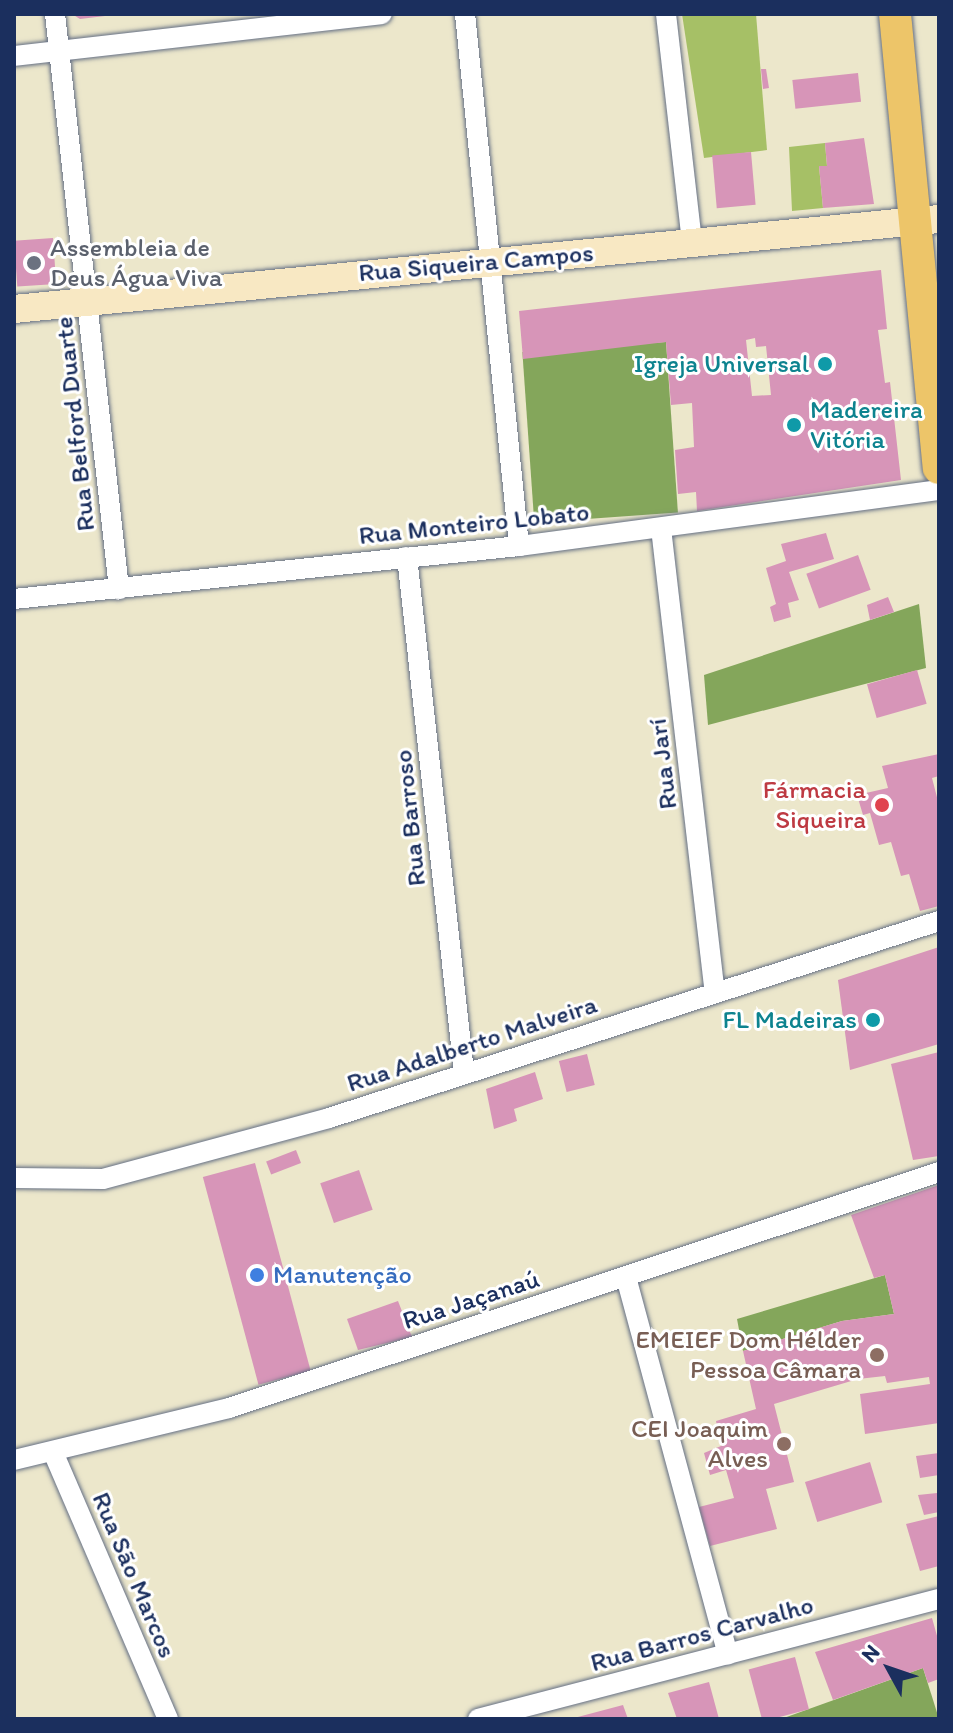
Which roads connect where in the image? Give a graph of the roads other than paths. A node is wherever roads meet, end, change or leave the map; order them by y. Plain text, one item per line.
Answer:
1 (55, 14) edge
2 (382, 14) edge
3 (465, 14) edge
4 (666, 14) edge
5 (895, 14) edge
6 (59, 51) junction
7 (14, 56) edge
8 (927, 220) edge
9 (692, 243) junction
10 (494, 262) junction
11 (87, 301) junction
12 (14, 309) edge
13 (939, 468) edge
14 (939, 490) edge
15 (661, 528) junction
16 (519, 546) junction
17 (407, 557) junction
18 (119, 589) junction
19 (14, 599) edge
20 (939, 921) edge
21 (715, 993) junction
22 (464, 1072) junction
23 (939, 1172) edge
24 (14, 1178) edge
25 (626, 1277) junction
26 (53, 1452) junction
27 (14, 1460) edge
28 (939, 1599) edge
29 (728, 1654) junction
30 (168, 1719) edge
31 (478, 1719) edge

1 - 6 street, Rua Belford Duarte
2 - 6 street
3 - 10 street
4 - 9 street
5 - 8 main road
6 - 7 street
6 - 11 street, Rua Belford Duarte
8 - 9 street, Rua Siqueira Campos
8 - 13 main road
9 - 10 street, Rua Siqueira Campos
10 - 11 street, Rua Siqueira Campos
10 - 16 street
11 - 12 street, Rua Siqueira Campos
11 - 18 street, Rua Belford Duarte
14 - 15 street, Rua Monteiro Lobato
15 - 16 street, Rua Monteiro Lobato
15 - 21 street, Rua Jarí
16 - 17 street, Rua Monteiro Lobato
17 - 18 street, Rua Monteiro Lobato
17 - 22 street, Rua Barroso
18 - 19 street, Rua Monteiro Lobato
20 - 21 street, Rua Adalberto Malveira
21 - 22 street, Rua Adalberto Malveira
22 - 24 street, Rua Adalberto Malveira
23 - 25 street, Rua Jaçanaú
25 - 26 street, Rua Jaçanaú
25 - 29 street
26 - 27 street, Rua Jaçanaú
26 - 30 street, Rua São Marcos
28 - 29 street, Rua Barros Carvalho
29 - 31 street, Rua Barros Carvalho

